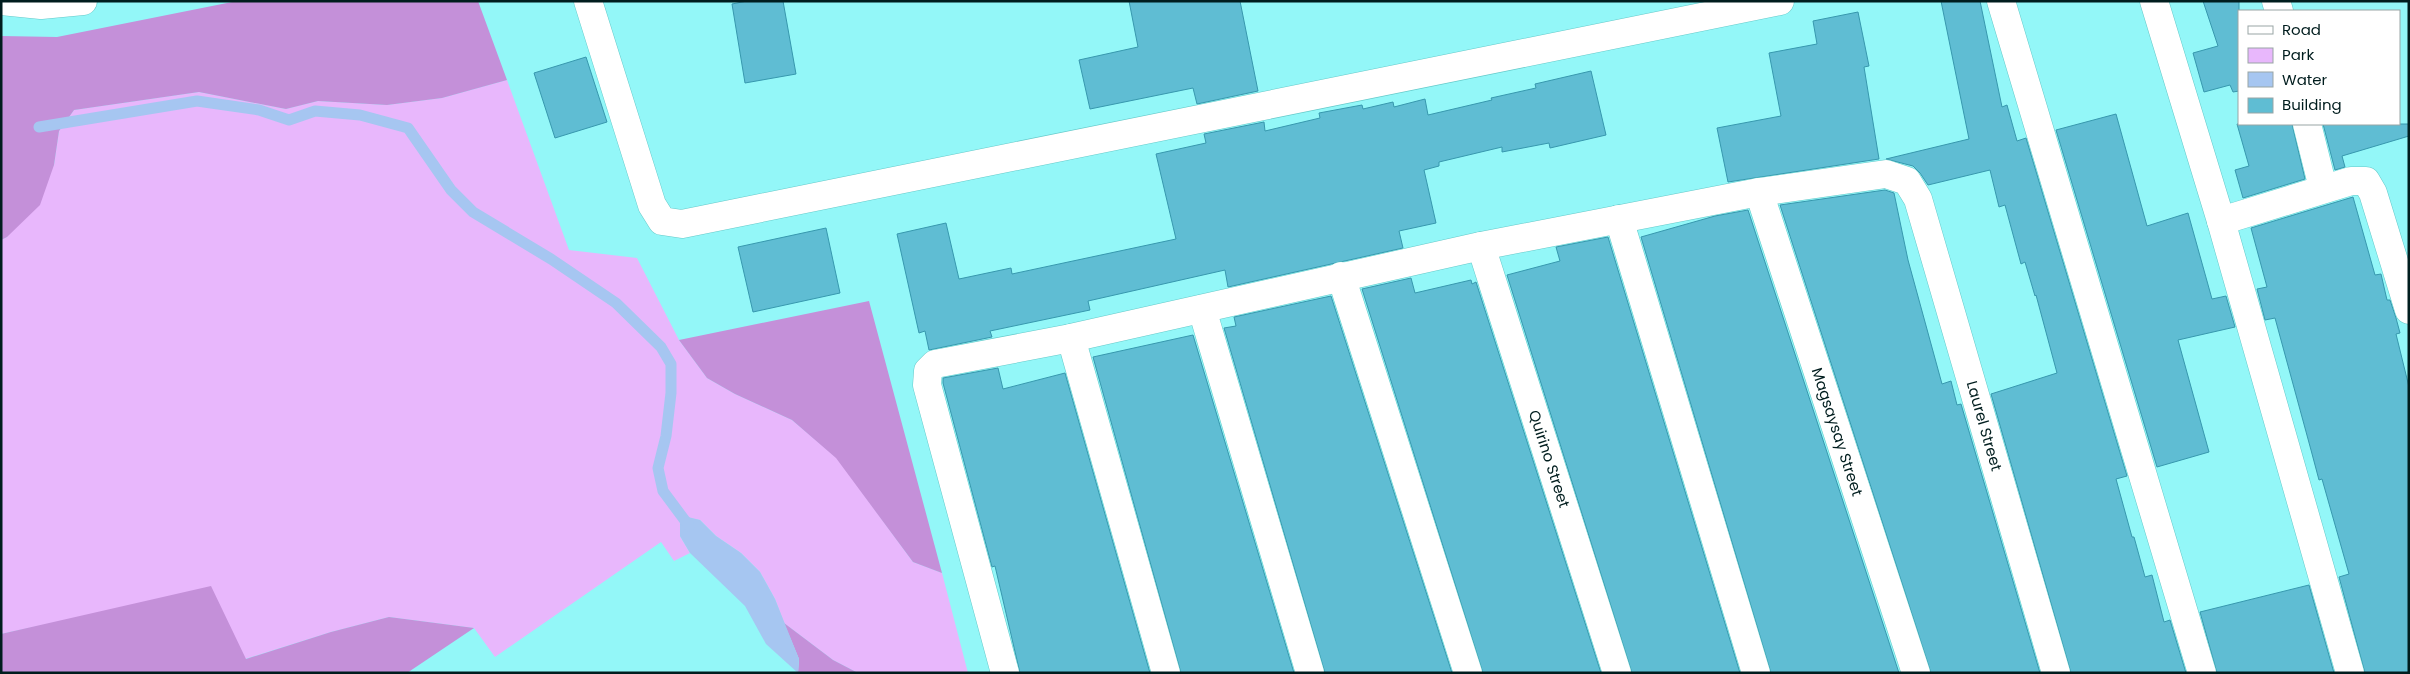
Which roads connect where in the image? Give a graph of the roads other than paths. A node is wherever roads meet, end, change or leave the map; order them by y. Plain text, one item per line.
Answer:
1 (1, 1) edge
2 (83, 1) edge
3 (588, 1) edge
4 (1780, 1) edge
5 (2001, 1) edge
6 (2154, 1) edge
7 (2307, 125) edge
8 (2323, 188) junction
9 (1759, 192) junction
10 (1619, 219) junction
11 (2220, 221) junction
12 (1481, 246) junction
13 (1341, 276) junction
14 (1202, 309) junction
15 (2409, 310) edge
16 (1071, 338) junction
17 (1005, 673) edge
18 (1166, 673) edge
19 (1310, 673) edge
20 (1468, 673) edge
21 (1617, 673) edge
22 (1756, 673) edge
23 (1916, 673) edge
24 (2056, 673) edge
25 (2202, 673) edge
26 (2350, 673) edge

1 - 2 street
3 - 4 street
5 - 25 street
6 - 11 street
7 - 8 street
8 - 11 street
8 - 15 street
9 - 10 street
9 - 23 street, Magsaysay Street
9 - 24 street, Laurel Street
10 - 12 street
10 - 22 street
11 - 26 street
12 - 13 street
12 - 21 street, Quirino Street
13 - 14 street
13 - 20 street
14 - 16 street
14 - 19 street
16 - 17 street
16 - 18 street

